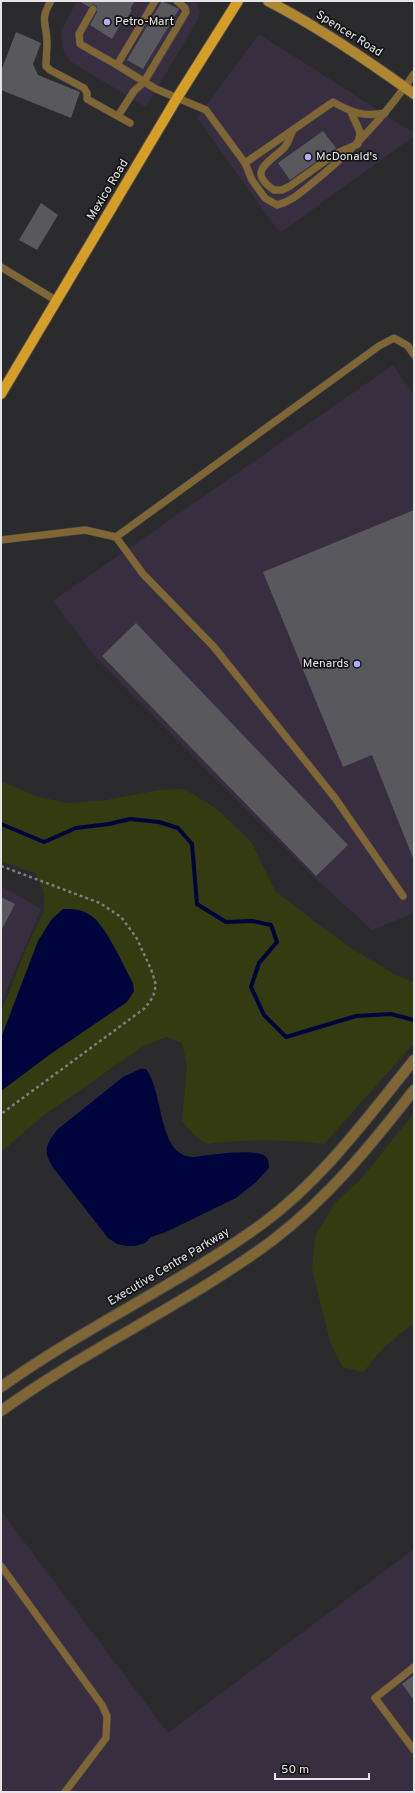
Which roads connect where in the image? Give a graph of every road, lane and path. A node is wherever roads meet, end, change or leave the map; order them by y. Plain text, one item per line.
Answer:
1 (51, 1) edge
2 (155, 1) edge
3 (177, 1) edge
4 (238, 1) edge
5 (268, 1) edge
6 (93, 9) dead end
7 (117, 65) junction
8 (414, 74) edge
9 (144, 82) junction
10 (405, 87) junction
11 (414, 94) edge
12 (177, 98) junction
13 (351, 112) junction
14 (385, 113) junction
15 (118, 116) junction
16 (130, 122) dead end
17 (293, 130) junction
18 (358, 144) junction
19 (245, 163) junction
20 (248, 170) junction
21 (261, 174) junction
22 (1, 267) edge
23 (57, 301) junction
24 (414, 355) edge
25 (1, 394) edge
26 (116, 537) junction
27 (3, 539) edge
28 (1, 866) edge
29 (403, 896) dead end
30 (414, 1061) edge
31 (414, 1090) edge
32 (1, 1114) edge
33 (1, 1387) edge
34 (1, 1411) edge
35 (1, 1566) edge
36 (414, 1667) edge
37 (414, 1750) edge
38 (65, 1792) edge

1 - 15 lane
2 - 7 lane
3 - 9 lane
4 - 12 main road, Mexico Road
5 - 10 main road, Spencer Road
6 - 7 lane
7 - 9 lane
8 - 10 lane
9 - 12 lane
9 - 15 lane
10 - 11 main road, Spencer Road
10 - 14 lane
12 - 19 lane
12 - 23 main road, Mexico Road
13 - 14 lane
13 - 17 lane
13 - 18 lane
14 - 18 lane
15 - 16 lane
17 - 19 lane
17 - 21 lane
18 - 20 lane
18 - 21 lane
19 - 20 lane
20 - 21 lane
22 - 23 lane
23 - 25 main road, Mexico Road
24 - 26 lane
26 - 27 lane
26 - 29 lane
28 - 32 path
30 - 33 street, Executive Centre Parkway
31 - 34 street
35 - 38 lane
36 - 37 lane

